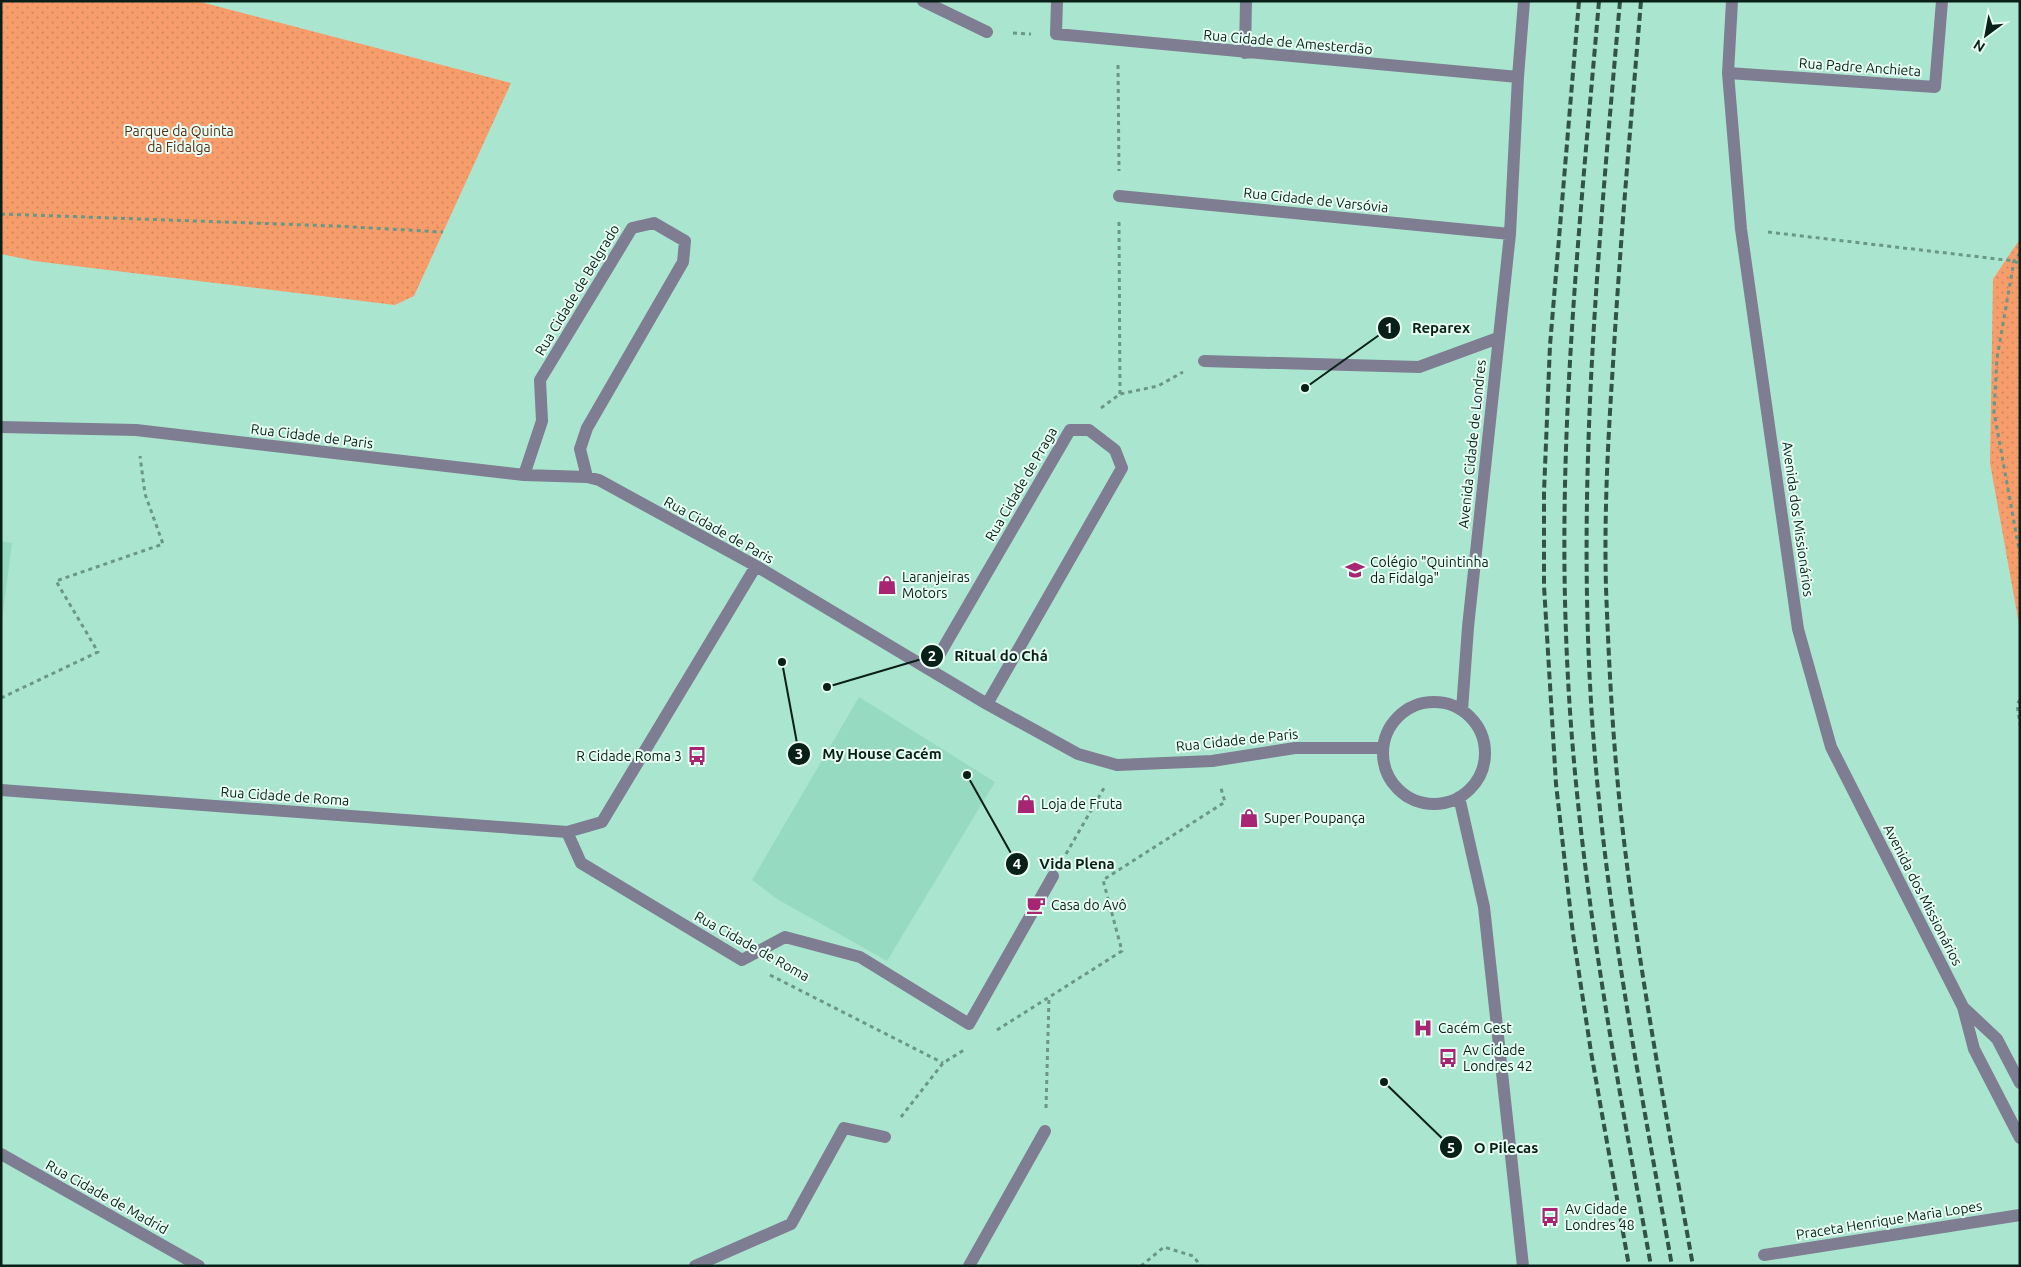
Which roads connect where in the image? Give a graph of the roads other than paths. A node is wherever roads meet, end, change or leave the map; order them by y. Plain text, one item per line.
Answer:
1 (922, 1) edge
2 (1057, 1) edge
3 (1246, 1) edge
4 (1524, 1) edge
5 (1732, 1) edge
6 (1942, 1) edge
7 (987, 32) road end
8 (1245, 53) junction
9 (1728, 73) junction
10 (1518, 77) junction
11 (1119, 196) dead end
12 (1510, 234) junction
13 (1498, 338) junction
14 (1204, 361) dead end
15 (1, 427) edge
16 (524, 475) junction
17 (587, 477) junction
18 (756, 566) junction
19 (931, 669) junction
20 (987, 704) junction
21 (1462, 710) junction
22 (1383, 748) junction
23 (1, 790) edge
24 (1459, 797) junction
25 (567, 832) junction
26 (1053, 876) road end
27 (1963, 1007) junction
28 (2020, 1083) edge
29 (1045, 1131) road end
30 (885, 1137) road end
31 (2020, 1138) edge
32 (1, 1154) edge
33 (2020, 1215) edge
34 (1764, 1255) dead end
35 (199, 1266) edge
36 (695, 1266) edge
37 (969, 1266) edge
38 (1523, 1266) edge

1 - 7 street
2 - 8 street, Rua Cidade de Amesterdão
3 - 8 street
4 - 10 street, Avenida Cidade de Londres
5 - 9 street, Avenida dos Missionários
6 - 9 street, Rua Padre Anchieta
8 - 10 street, Rua Cidade de Amesterdão
9 - 27 street, Avenida dos Missionários
10 - 12 street, Avenida Cidade de Londres
11 - 12 street, Rua Cidade de Varsóvia
12 - 13 street, Avenida Cidade de Londres
13 - 14 street
13 - 21 street, Avenida Cidade de Londres
15 - 16 street, Rua Cidade de Paris
16 - 17 street, Rua Cidade de Paris
16 - 17 street, Rua Cidade de Belgrado
17 - 18 street, Rua Cidade de Paris
18 - 19 street, Rua Cidade de Paris
18 - 25 street, Rua Cidade de Roma
19 - 20 street, Rua Cidade de Paris
19 - 20 street, Rua Cidade de Praga
20 - 22 street, Rua Cidade de Paris
21 - 22 street
21 - 24 street
22 - 24 street
23 - 25 street, Rua Cidade de Roma
24 - 38 street
25 - 26 street, Rua Cidade de Roma
27 - 28 street, Avenida dos Missionários
27 - 31 street, Avenida dos Missionários
29 - 37 street
30 - 36 street
32 - 35 street, Rua Cidade de Madrid
33 - 34 street, Praceta Henrique Maria Lopes

